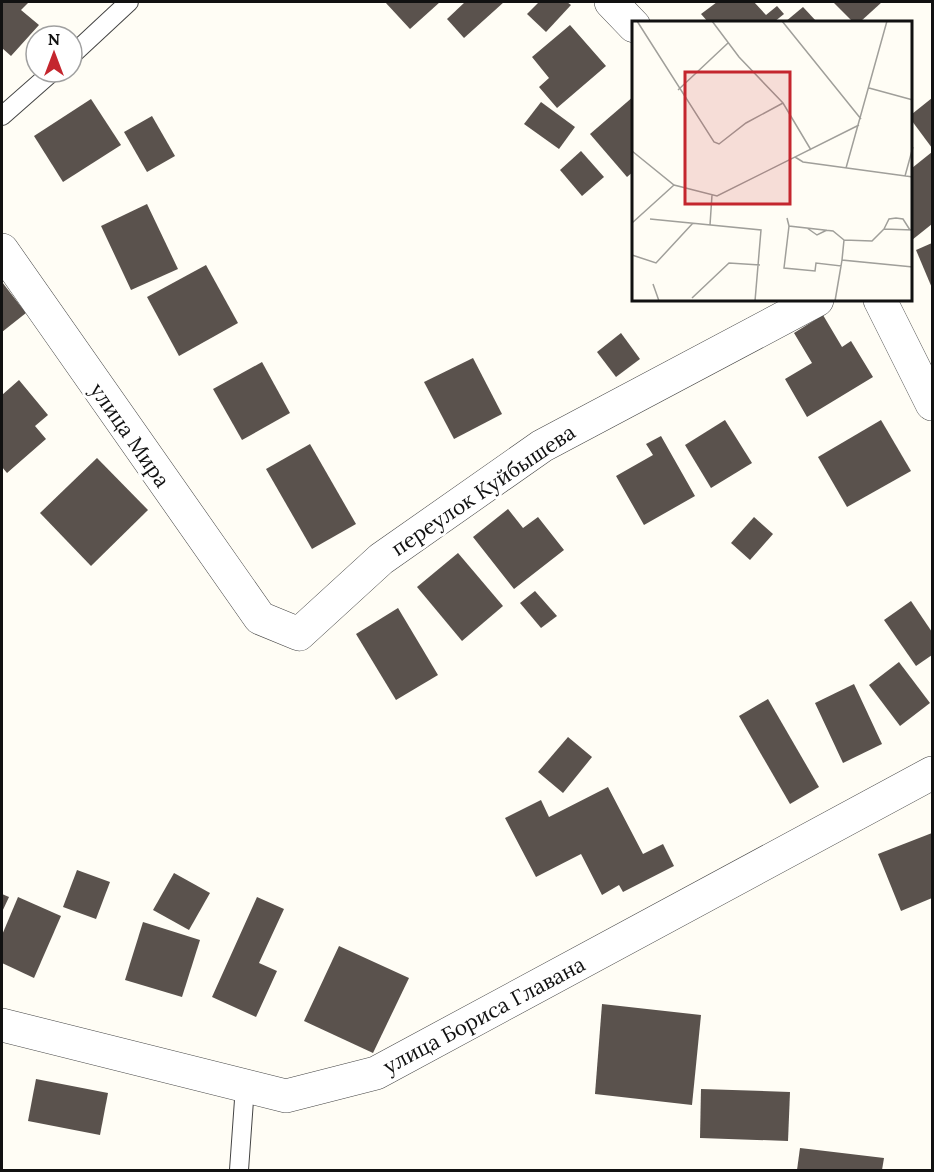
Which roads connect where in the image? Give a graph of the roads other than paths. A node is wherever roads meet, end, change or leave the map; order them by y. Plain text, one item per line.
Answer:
1 (129, 2) edge
2 (611, 2) edge
3 (632, 24) edge
4 (84, 44) edge
5 (38, 84) edge
6 (2, 116) edge
7 (2, 250) edge
8 (813, 302) edge
9 (881, 302) edge
10 (933, 404) edge
11 (260, 618) joint
12 (933, 773) edge
13 (2, 1024) edge
14 (245, 1086) junction
15 (239, 1170) edge

1 - 4 lane
2 - 3 street
5 - 6 lane
7 - 11 street, улица Мира
8 - 11 street, переулок Куйбышева
9 - 10 street
12 - 14 street, улица Бориса Главана
13 - 14 street, улица Бориса Главана
14 - 15 lane

